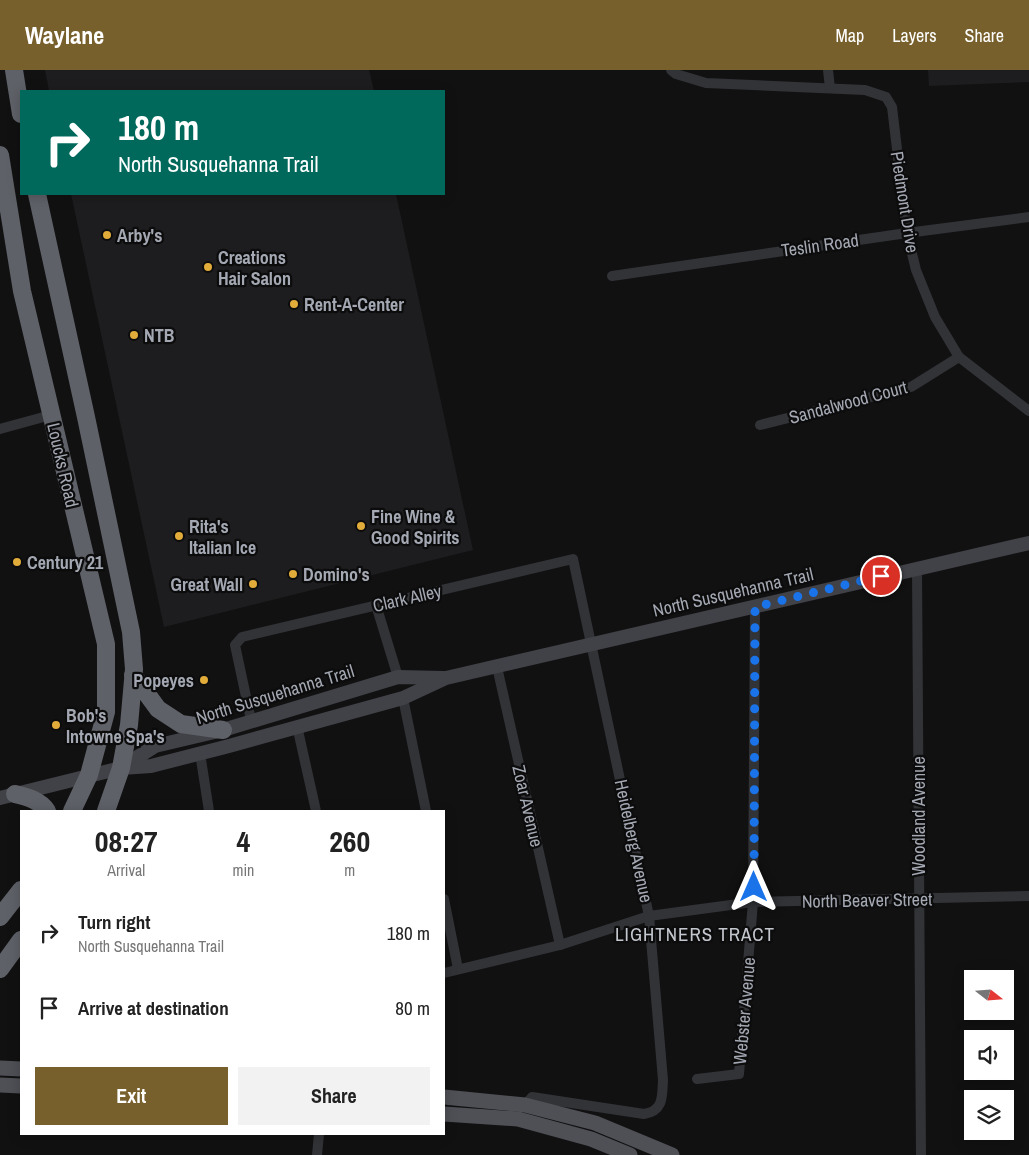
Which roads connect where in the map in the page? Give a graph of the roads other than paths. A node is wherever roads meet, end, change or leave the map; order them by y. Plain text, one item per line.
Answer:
1 (14, 70) edge
2 (671, 70) edge
3 (828, 70) edge
4 (830, 88) junction
5 (20, 108) edge
6 (0, 155) edge
7 (37, 195) edge
8 (1029, 218) edge
9 (907, 233) junction
10 (612, 276) dead end
11 (959, 358) junction
12 (1029, 411) edge
13 (51, 415) junction
14 (760, 425) dead end
15 (0, 429) edge
16 (1029, 543) edge
17 (573, 559) joint
18 (917, 568) junction
19 (376, 605) junction
20 (755, 607) junction
21 (592, 644) junction
22 (497, 667) junction
23 (133, 675) junction
24 (398, 677) junction
25 (446, 678) junction
26 (403, 698) junction
27 (251, 720) junction
28 (296, 726) junction
29 (223, 730) junction
30 (200, 753) junction
31 (121, 768) junction
32 (89, 775) junction
33 (8, 796) edge
34 (46, 810) edge
35 (72, 810) edge
36 (106, 810) edge
37 (209, 810) edge
38 (316, 810) edge
39 (426, 810) edge
40 (20, 891) edge
41 (1029, 896) edge
42 (918, 898) junction
43 (754, 902) junction
44 (445, 904) edge
45 (650, 916) junction
46 (0, 917) edge
47 (20, 941) edge
48 (560, 945) junction
49 (0, 969) edge
50 (458, 970) junction
51 (445, 972) edge
52 (0, 1068) edge
53 (20, 1069) edge
54 (697, 1079) dead end
55 (0, 1085) edge
56 (20, 1086) edge
57 (445, 1097) edge
58 (525, 1105) junction
59 (445, 1114) edge
60 (319, 1135) edge
61 (317, 1155) edge
62 (630, 1155) edge
63 (672, 1155) edge
64 (921, 1155) edge

1 - 5 highway
2 - 4 street, Piedmont Drive
3 - 4 street
4 - 9 street, Piedmont Drive
6 - 13 highway, Loucks Road
7 - 23 highway, Loucks Road
8 - 9 street, Teslin Road
9 - 10 street, Teslin Road
9 - 11 street, Piedmont Drive
11 - 12 street, Piedmont Drive
11 - 14 street, Sandalwood Court
13 - 15 street
13 - 32 highway, Loucks Road
16 - 18 main road, North Susquehanna Trail
17 - 19 street, Clark Alley
17 - 21 street, Heidelberg Avenue
18 - 20 main road, North Susquehanna Trail
18 - 42 street, Woodland Avenue
19 - 24 street
19 - 27 street, Clark Alley
20 - 21 main road, North Susquehanna Trail
20 - 43 street, Webster Avenue
21 - 22 main road, North Susquehanna Trail
21 - 45 street, Heidelberg Avenue
22 - 25 main road, North Susquehanna Trail
22 - 48 street, Zoar Avenue
23 - 29 highway
23 - 31 highway, Loucks Road
24 - 25 main road, North Susquehanna Trail
24 - 27 main road, North Susquehanna Trail
25 - 26 main road, North Susquehanna Trail
26 - 28 main road, North Susquehanna Trail
26 - 39 street
27 - 29 main road, North Susquehanna Trail
28 - 30 main road, North Susquehanna Trail
28 - 38 street
29 - 31 main road, North Susquehanna Trail
30 - 31 main road, North Susquehanna Trail
30 - 37 street
31 - 32 main road, North Susquehanna Trail
31 - 36 highway, Loucks Road
32 - 33 main road, North Susquehanna Trail
32 - 35 highway, Loucks Road
33 - 34 highway
40 - 46 highway
41 - 42 street, North Beaver Street
42 - 43 street, North Beaver Street
42 - 64 street, Woodland Avenue
43 - 45 street, North Beaver Street
43 - 54 street, Webster Avenue
44 - 50 street
45 - 48 street, North Beaver Street
45 - 58 street, Heidelberg Avenue
47 - 49 highway
48 - 50 street, North Beaver Street
50 - 51 street, North Beaver Street
52 - 53 main road
55 - 56 main road
57 - 58 main road
58 - 63 main road
59 - 62 main road
60 - 61 street

